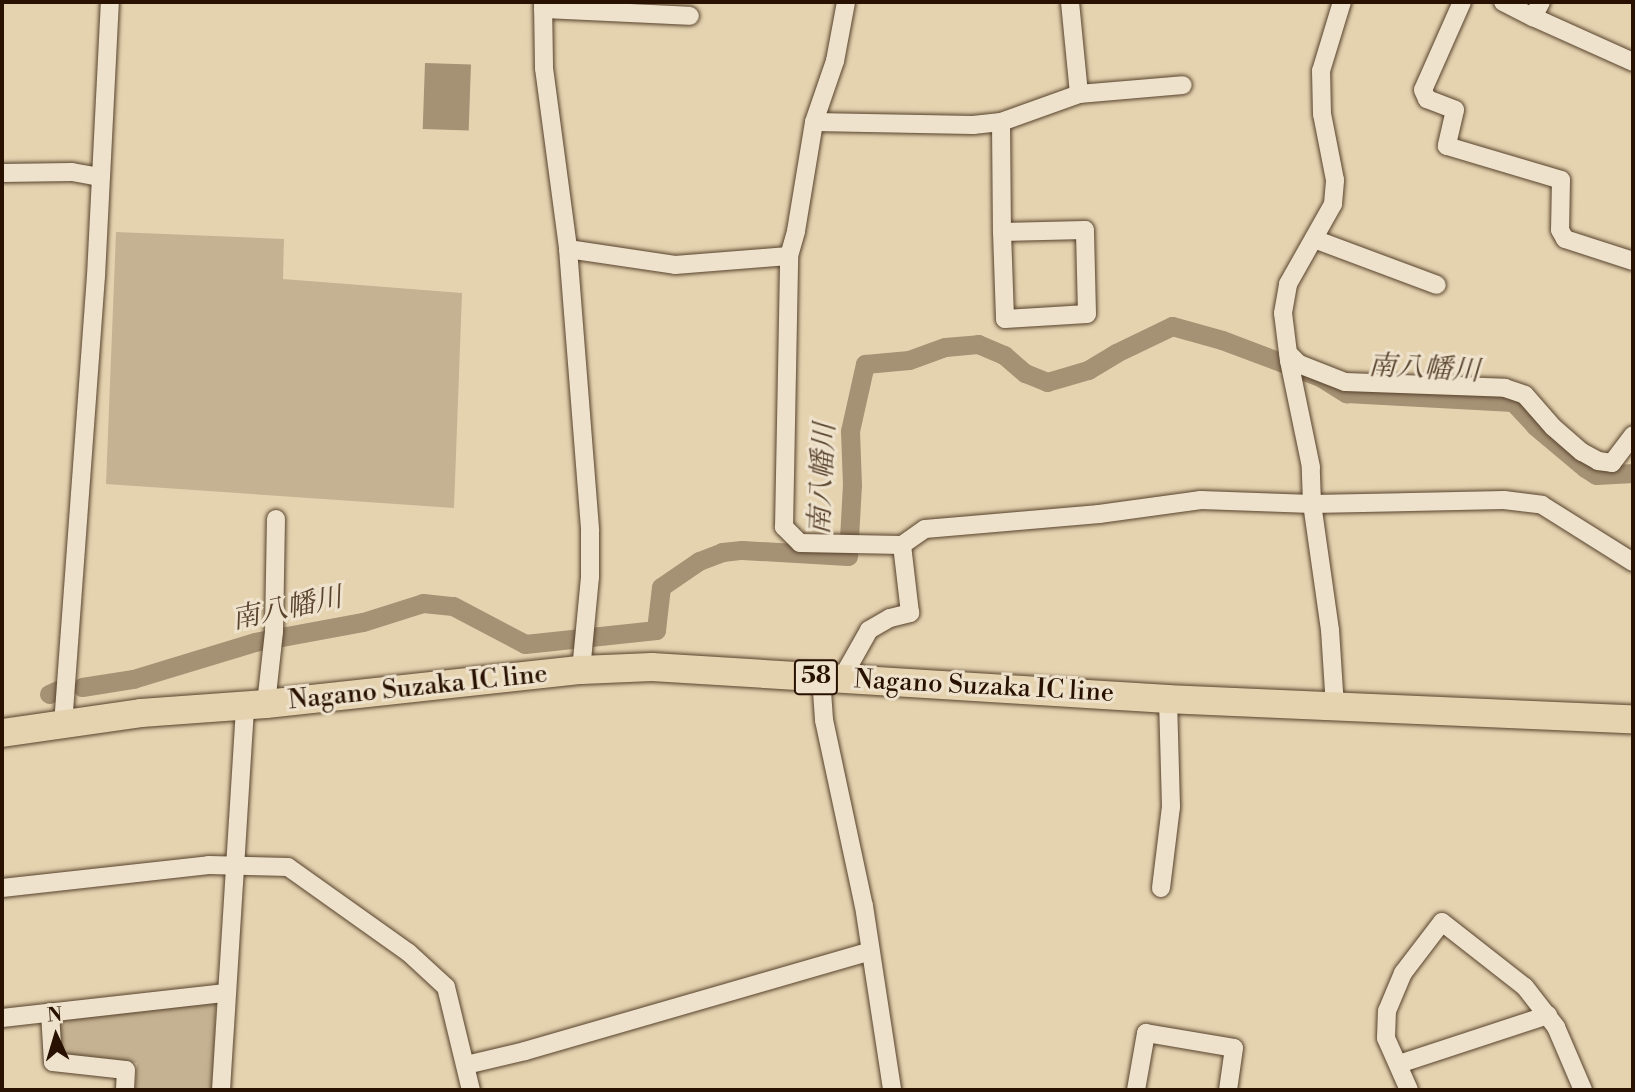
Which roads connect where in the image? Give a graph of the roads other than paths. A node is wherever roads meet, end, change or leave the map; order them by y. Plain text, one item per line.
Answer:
1 (110, 2) edge
2 (846, 2) edge
3 (1070, 2) edge
4 (1342, 2) edge
5 (1462, 2) edge
6 (1503, 2) edge
7 (543, 6) edge
8 (650, 8) edge
9 (1537, 10) edge
10 (690, 16) dead end
11 (1633, 62) edge
12 (1182, 85) dead end
13 (1079, 94) junction
14 (814, 121) junction
15 (1001, 122) junction
16 (2, 173) edge
17 (101, 177) junction
18 (1002, 233) junction
19 (1314, 239) junction
20 (568, 249) junction
21 (789, 256) junction
22 (1633, 261) edge
23 (1437, 285) dead end
24 (1290, 363) junction
25 (1633, 435) edge
26 (1633, 462) edge
27 (1612, 463) junction
28 (1312, 504) junction
29 (276, 519) dead end
30 (902, 545) junction
31 (1633, 562) edge
32 (581, 670) junction
33 (831, 678) junction
34 (1168, 699) junction
35 (256, 705) junction
36 (1335, 707) junction
37 (1633, 719) edge
38 (63, 725) junction
39 (2, 733) edge
40 (236, 866) junction
41 (2, 888) edge
42 (1161, 888) dead end
43 (869, 952) junction
44 (226, 993) junction
45 (50, 1012) junction
46 (1548, 1015) junction
47 (2, 1018) edge
48 (1399, 1064) junction
49 (466, 1065) junction
50 (125, 1090) edge
51 (221, 1090) edge
52 (471, 1090) edge
53 (892, 1090) edge
54 (1136, 1090) edge
55 (1228, 1090) edge
56 (1409, 1090) edge
57 (1583, 1090) edge

1 - 17 street
2 - 14 street
3 - 13 street
4 - 19 street
5 - 22 street
6 - 9 street
7 - 8 street
7 - 20 street
8 - 10 street
9 - 11 street
12 - 13 street
13 - 15 street
14 - 15 street
14 - 21 street
15 - 18 street
16 - 17 street
17 - 38 street
18 - 18 street
19 - 23 street
19 - 24 street
20 - 21 street
20 - 32 street
21 - 30 street
24 - 27 street
24 - 28 street
25 - 27 street
26 - 27 street
28 - 30 street
28 - 31 street
28 - 36 street
29 - 35 street
30 - 33 street
32 - 33 main road, Nagano Suzaka IC line / 58
32 - 35 main road, Nagano Suzaka IC line / 58
33 - 34 main road, Nagano Suzaka IC line / 58
33 - 43 street
34 - 36 main road, Nagano Suzaka IC line / 58
34 - 42 street
35 - 38 main road, Nagano Suzaka IC line / 58
35 - 40 street
36 - 37 main road, Nagano Suzaka IC line / 58
38 - 39 main road, Nagano Suzaka IC line / 58
40 - 41 street
40 - 44 street
40 - 49 street
43 - 49 street
43 - 53 street
44 - 45 street
44 - 51 street
45 - 47 street
45 - 50 street
46 - 48 street
46 - 48 street
46 - 57 street
48 - 56 street
49 - 52 street
54 - 55 street

